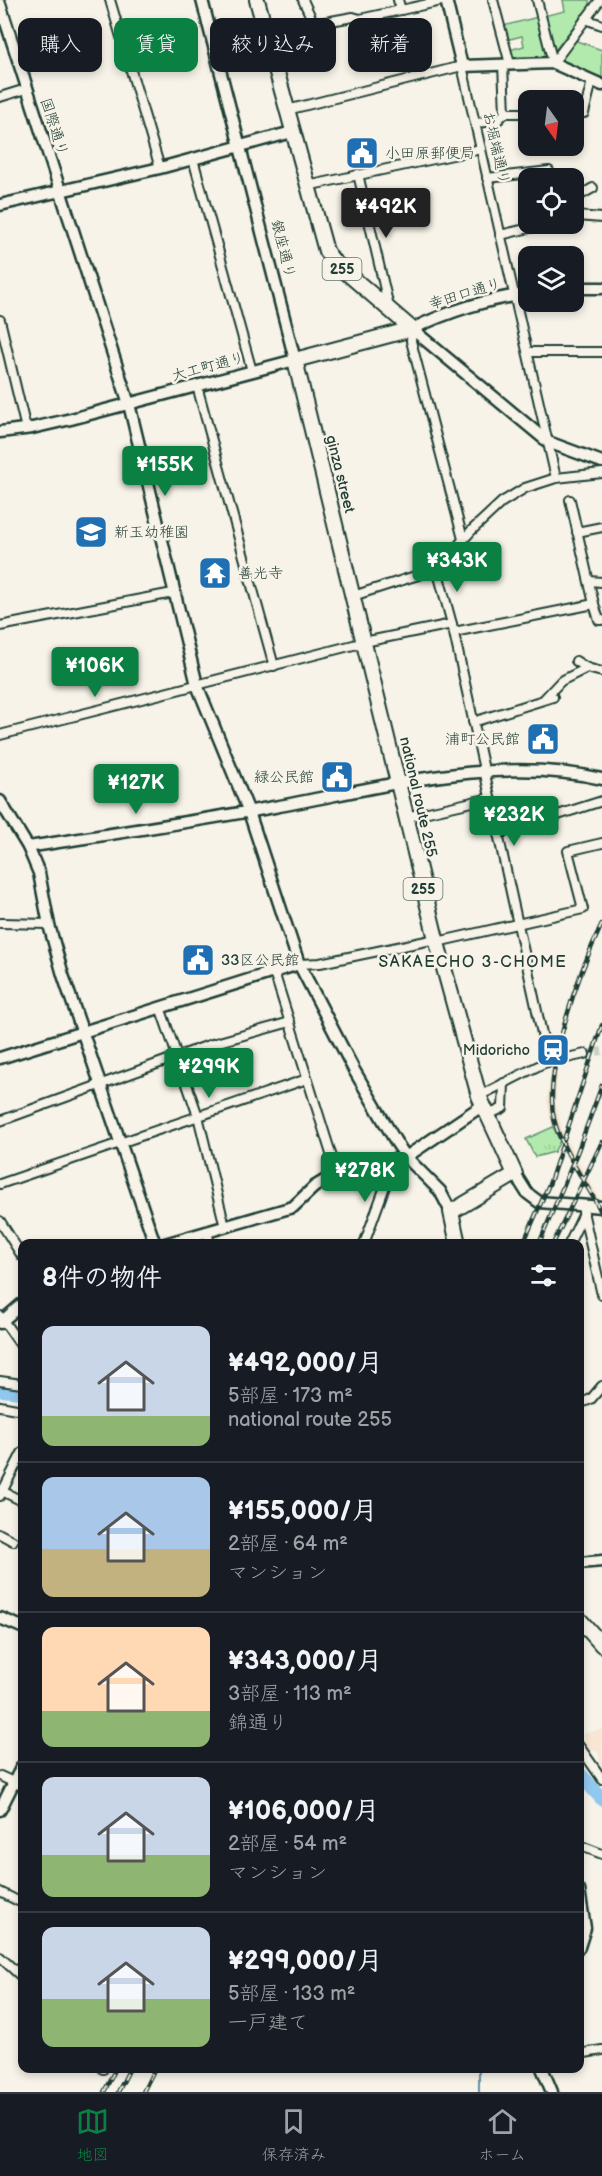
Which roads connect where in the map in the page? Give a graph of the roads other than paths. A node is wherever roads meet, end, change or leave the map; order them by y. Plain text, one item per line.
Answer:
1 (110, 0) edge
2 (202, 0) edge
3 (257, 0) edge
4 (303, 0) edge
5 (398, 0) edge
6 (446, 0) edge
7 (493, 0) edge
8 (537, 0) edge
9 (600, 0) edge
10 (0, 4) edge
11 (401, 10) junction
12 (262, 18) edge
13 (311, 18) edge
14 (585, 19) junction
15 (336, 20) edge
16 (602, 25) edge
17 (553, 63) junction
18 (506, 64) junction
19 (462, 66) junction
20 (277, 72) edge
21 (597, 83) edge
22 (26, 89) junction
23 (0, 97) edge
24 (287, 110) junction
25 (505, 113) junction
26 (518, 113) edge
27 (584, 113) edge
28 (475, 123) junction
29 (292, 132) junction
30 (241, 146) junction
31 (481, 149) junction
32 (193, 159) junction
33 (160, 168) junction
34 (358, 174) junction
35 (518, 175) edge
36 (488, 178) junction
37 (307, 186) junction
38 (593, 188) dead end
39 (59, 190) junction
40 (584, 193) edge
41 (0, 205) edge
42 (584, 217) edge
43 (602, 218) edge
44 (518, 231) edge
45 (500, 235) junction
46 (584, 288) edge
47 (602, 288) edge
48 (513, 295) junction
49 (518, 295) edge
50 (390, 310) junction
51 (0, 321) edge
52 (412, 329) junction
53 (528, 352) junction
54 (602, 352) edge
55 (295, 360) junction
56 (252, 371) junction
57 (197, 386) junction
58 (129, 404) junction
59 (26, 429) junction
60 (0, 432) edge
61 (548, 442) junction
62 (602, 462) edge
63 (602, 473) edge
64 (556, 478) junction
65 (570, 500) dead end
66 (602, 527) edge
67 (577, 531) junction
68 (463, 539) junction
69 (437, 569) junction
70 (589, 581) junction
71 (602, 582) edge
72 (173, 593) junction
73 (353, 596) junction
74 (594, 604) junction
75 (602, 620) edge
76 (0, 626) edge
77 (453, 628) junction
78 (364, 642) junction
79 (576, 661) dead end
80 (274, 666) junction
81 (587, 668) junction
82 (602, 672) edge
83 (197, 685) junction
84 (553, 697) dead end
85 (542, 700) junction
86 (473, 722) junction
87 (0, 735) edge
88 (484, 770) junction
89 (602, 779) edge
90 (399, 785) junction
91 (490, 798) junction
92 (0, 801) edge
93 (602, 801) edge
94 (249, 812) junction
95 (406, 818) junction
96 (4, 820) edge
97 (498, 834) junction
98 (602, 843) edge
99 (28, 847) junction
100 (0, 923) edge
101 (49, 924) junction
102 (519, 925) junction
103 (436, 941) junction
104 (299, 964) junction
105 (274, 972) junction
106 (160, 1007) junction
107 (290, 1022) junction
108 (82, 1032) junction
109 (585, 1054) tunnel mouth
110 (0, 1058) edge
111 (178, 1058) junction
112 (544, 1063) junction
113 (307, 1079) junction
114 (504, 1083) junction
115 (99, 1085) junction
116 (483, 1105) junction
117 (198, 1116) junction
118 (0, 1121) edge
119 (120, 1143) junction
120 (406, 1157) junction
121 (382, 1162) junction
122 (337, 1173) junction
123 (515, 1174) junction
124 (0, 1184) edge
125 (602, 1207) edge
126 (583, 1210) junction
127 (451, 1212) junction
128 (0, 1221) edge
129 (225, 1227) junction
130 (207, 1231) junction
131 (153, 1239) edge
132 (181, 1239) edge
133 (209, 1239) edge
134 (366, 1239) edge
135 (457, 1239) edge
136 (571, 1239) edge
137 (18, 1250) edge
138 (602, 1295) edge
139 (18, 1307) edge
140 (1, 1320) edge
141 (18, 1342) edge
142 (0, 1381) edge
143 (18, 1383) edge
144 (602, 1386) edge
145 (584, 1402) edge
146 (0, 1406) edge
147 (18, 1409) edge
148 (18, 1460) edge
149 (1, 1492) edge
150 (18, 1499) edge
151 (0, 1534) edge
152 (13, 1540) dead end
153 (602, 1561) edge
154 (584, 1563) edge
155 (0, 1618) edge
156 (18, 1625) edge
157 (584, 1625) edge
158 (602, 1645) edge
159 (584, 1753) edge
160 (0, 1776) edge
161 (602, 1779) edge
162 (18, 1784) edge
163 (0, 1810) edge
164 (584, 1847) edge
165 (602, 1854) edge
166 (0, 1892) edge
167 (18, 1902) edge
168 (0, 1957) edge
169 (18, 1973) edge
170 (602, 2050) edge
171 (584, 2053) edge
172 (544, 2073) edge
173 (552, 2092) edge

1 - 33 street
2 - 30 street, 銀座通り
3 - 12 highway, 255
4 - 13 street
5 - 11 street
6 - 11 street
6 - 19 street, お堀端通り
7 - 18 street
8 - 17 street
9 - 14 street
10 - 22 street, 国際通り
11 - 15 street
14 - 16 street
14 - 17 street
17 - 18 street
17 - 21 street
18 - 19 street
18 - 25 street
19 - 24 street
19 - 28 street, お堀端通り
20 - 24 highway, 255
21 - 27 street
22 - 23 street
22 - 39 street, 国際通り
24 - 29 highway, 255
25 - 26 street
25 - 28 street
28 - 31 street, お堀端通り
29 - 30 street
29 - 37 highway, 255
30 - 32 street
30 - 55 street, 銀座通り
31 - 34 street
31 - 36 street, お堀端通り
32 - 33 street
32 - 56 street
33 - 39 street
34 - 37 street
34 - 50 street
35 - 36 street
36 - 45 street, お堀端通り
37 - 50 highway, 255
38 - 40 street
39 - 41 street
39 - 58 street, 国際通り
42 - 43 street
44 - 45 street
45 - 48 street, お堀端通り
46 - 47 street
48 - 49 street, 幸田口通り
48 - 52 street, 幸田口通り
48 - 53 street, お堀端通り
50 - 52 highway, 255
51 - 59 street
52 - 55 highway
52 - 61 street
52 - 68 street
53 - 54 street
53 - 61 street, お堀端通り
55 - 56 street, 大工町通り
55 - 73 highway, ginza street / 255
56 - 57 street, 大工町通り
57 - 58 street, 大工町通り
57 - 80 street
58 - 59 street, 大工町通り
58 - 72 street, 国際通り
59 - 60 street, 大工町通り
61 - 62 street
61 - 64 street, お堀端通り
63 - 64 street
64 - 68 street
65 - 67 street
66 - 67 street
67 - 70 street
68 - 69 street
69 - 73 street
69 - 77 street
70 - 71 street
70 - 74 street
72 - 76 street
72 - 83 street, 国際通り
73 - 78 highway, national route 255 / 255
74 - 75 street
74 - 77 street
77 - 78 street
77 - 86 street
78 - 80 street
78 - 90 highway, national route 255 / 255
79 - 81 street
80 - 83 street
81 - 82 street
81 - 85 street
83 - 87 street
83 - 94 street, 国際通り
84 - 85 street
85 - 86 street
86 - 88 street
88 - 89 street
88 - 90 street
88 - 91 street
90 - 94 street
90 - 95 highway, national route 255 / 255
91 - 95 street
91 - 97 street
92 - 96 street
93 - 97 street
94 - 99 street
94 - 104 street, 国際通り
95 - 103 highway, national route 255 / 255
96 - 99 street
97 - 102 street
98 - 102 street
99 - 101 street
100 - 101 street
101 - 108 street
102 - 103 street
102 - 112 street
103 - 104 street
103 - 116 highway, national route 255 / 255
104 - 105 street
104 - 120 street, 国際通り
105 - 106 street
105 - 107 street
106 - 108 street
106 - 111 street
107 - 111 street
107 - 113 street
108 - 110 street
108 - 115 street
109 - 112 street
111 - 115 street
111 - 117 street
112 - 114 street
113 - 117 street
113 - 122 street
114 - 116 street
114 - 116 street
115 - 118 street
115 - 119 street
116 - 120 street
116 - 123 highway, national route 255 / 255
117 - 119 street
117 - 129 street
119 - 124 street
119 - 131 street
120 - 121 street
120 - 127 street, 国際通り
121 - 122 street
121 - 134 street
122 - 129 street
123 - 126 street
123 - 127 highway
125 - 126 street
126 - 136 street
126 - 138 street
127 - 135 highway
128 - 137 street
129 - 130 street
130 - 132 street
130 - 133 street
139 - 140 street
140 - 141 street
142 - 143 street
144 - 145 street
146 - 147 street
148 - 149 street
149 - 150 street
151 - 152 street
153 - 154 street
155 - 156 street
157 - 158 highway
159 - 161 street
160 - 162 street
162 - 163 street
164 - 165 street
166 - 167 street
168 - 169 street
170 - 171 street
172 - 173 street

